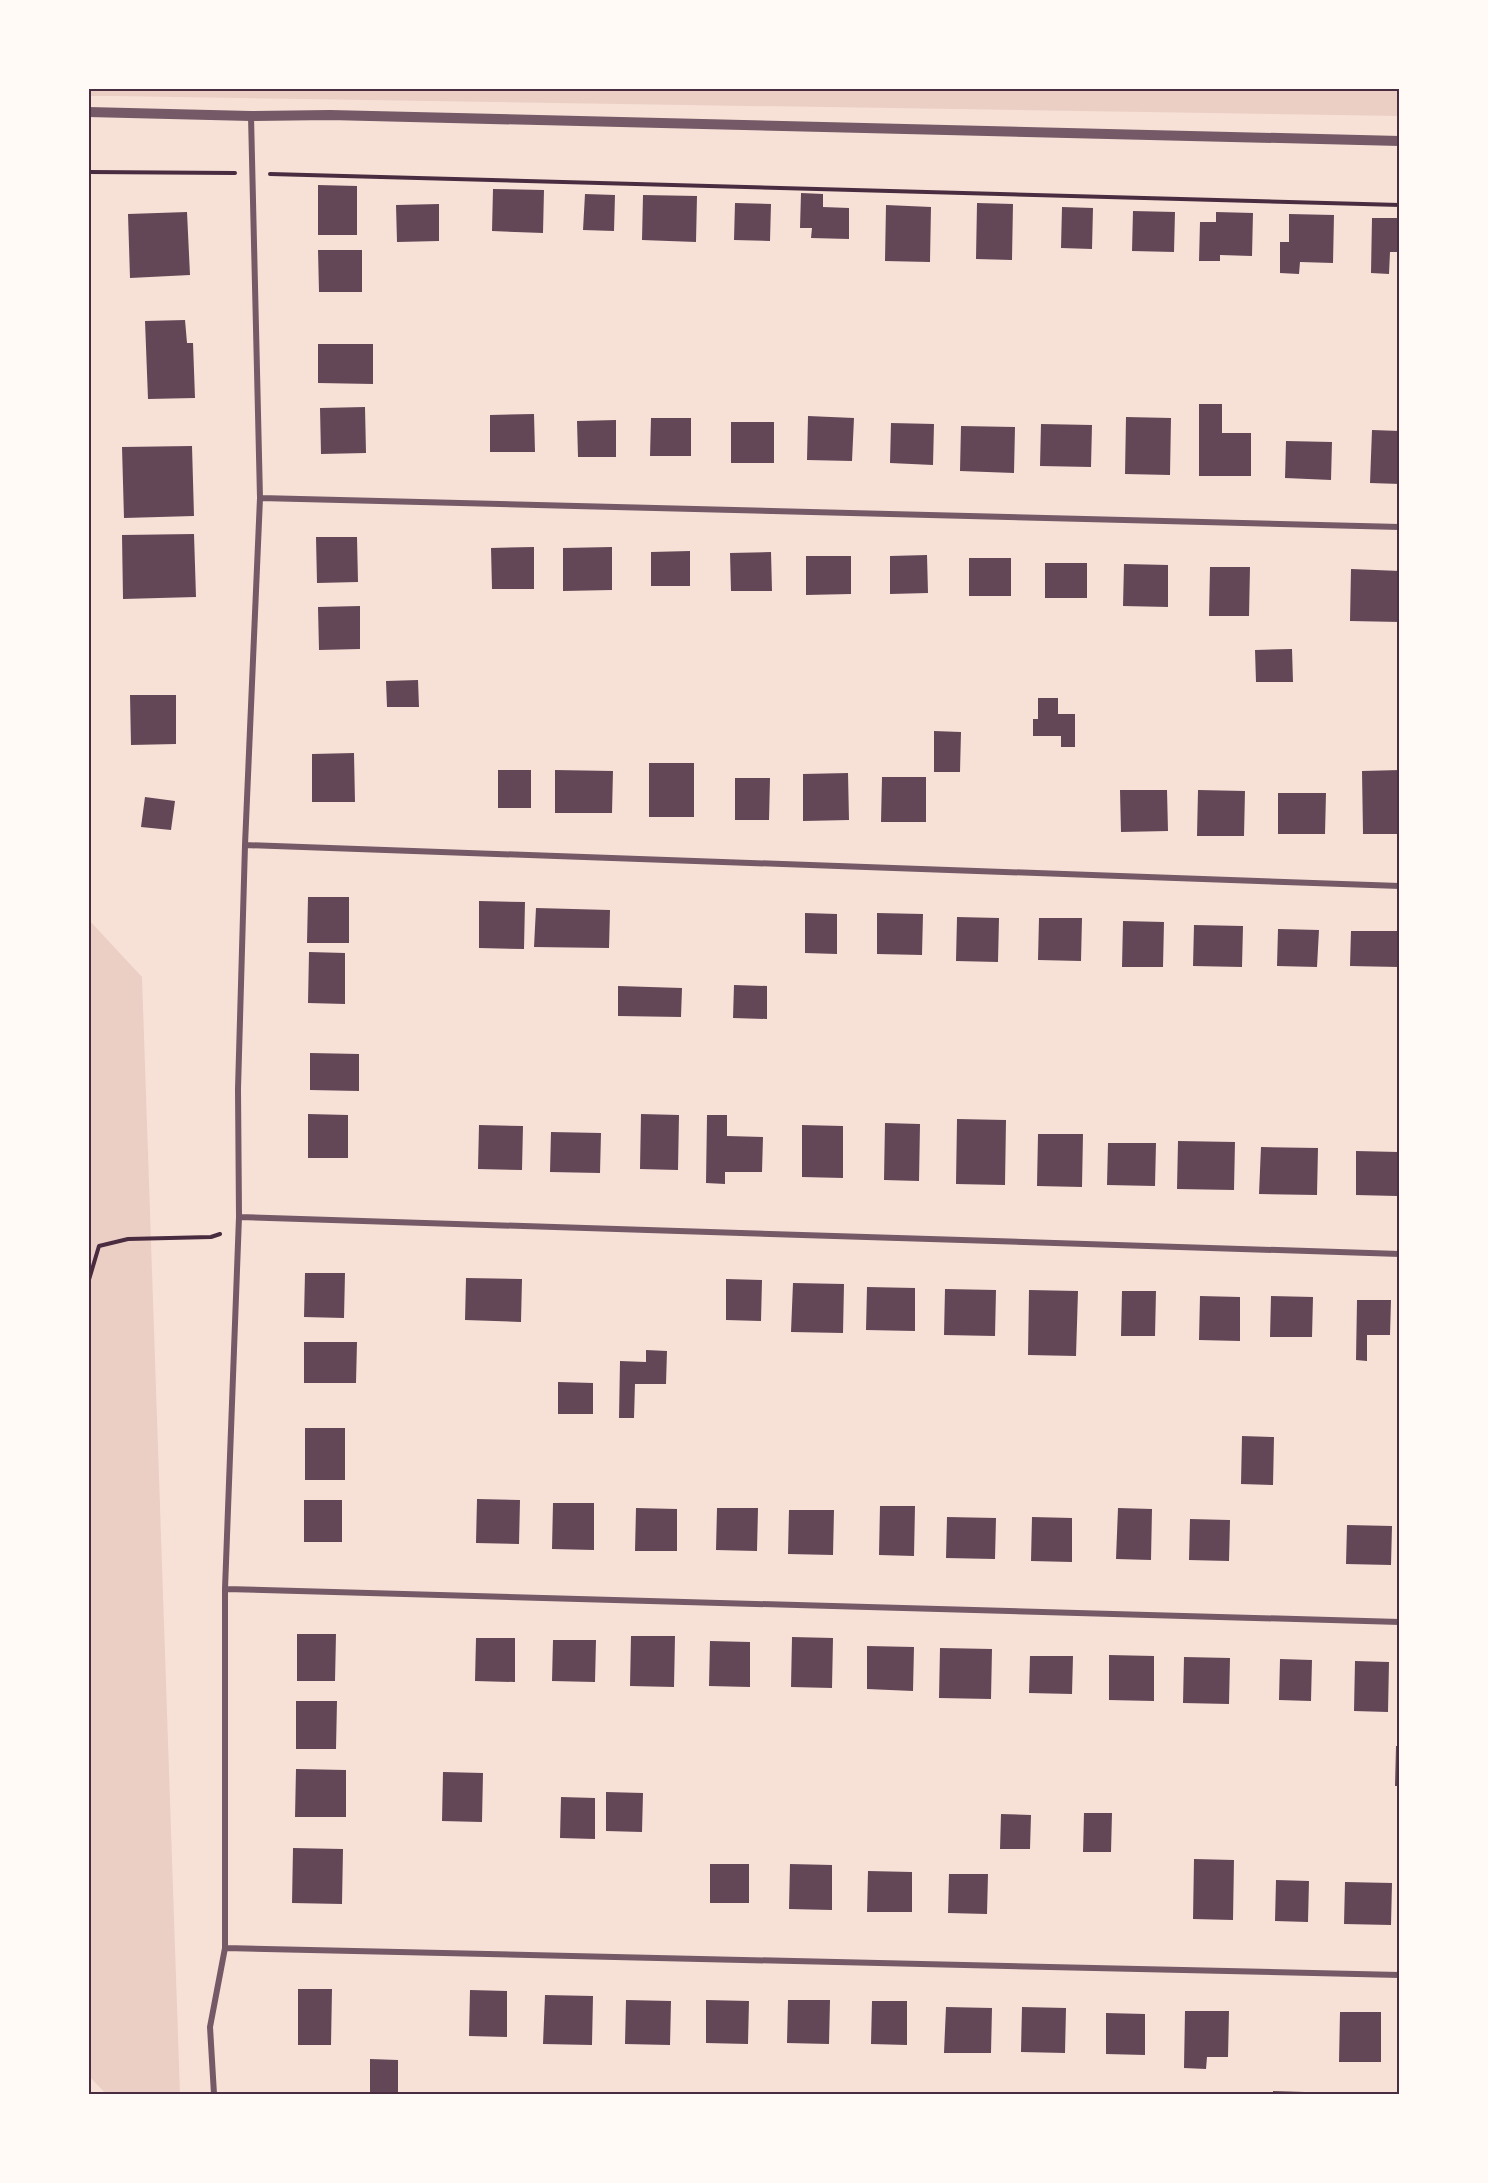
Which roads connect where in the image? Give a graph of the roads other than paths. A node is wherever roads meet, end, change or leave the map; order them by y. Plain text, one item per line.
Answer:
1 (88, 112) edge
2 (251, 116) junction
3 (1400, 141) edge
4 (261, 498) junction
5 (1400, 527) edge
6 (245, 845) junction
7 (1400, 886) edge
8 (239, 1217) junction
9 (1400, 1254) edge
10 (225, 1589) junction
11 (1400, 1622) edge
12 (225, 1948) junction
13 (1400, 1975) edge
14 (214, 2094) edge

1 - 2 street
2 - 3 street
2 - 4 street
4 - 5 street
4 - 6 street
6 - 7 street
6 - 8 street
8 - 9 street
8 - 10 street
10 - 11 street
10 - 12 street
12 - 13 street
12 - 14 street

